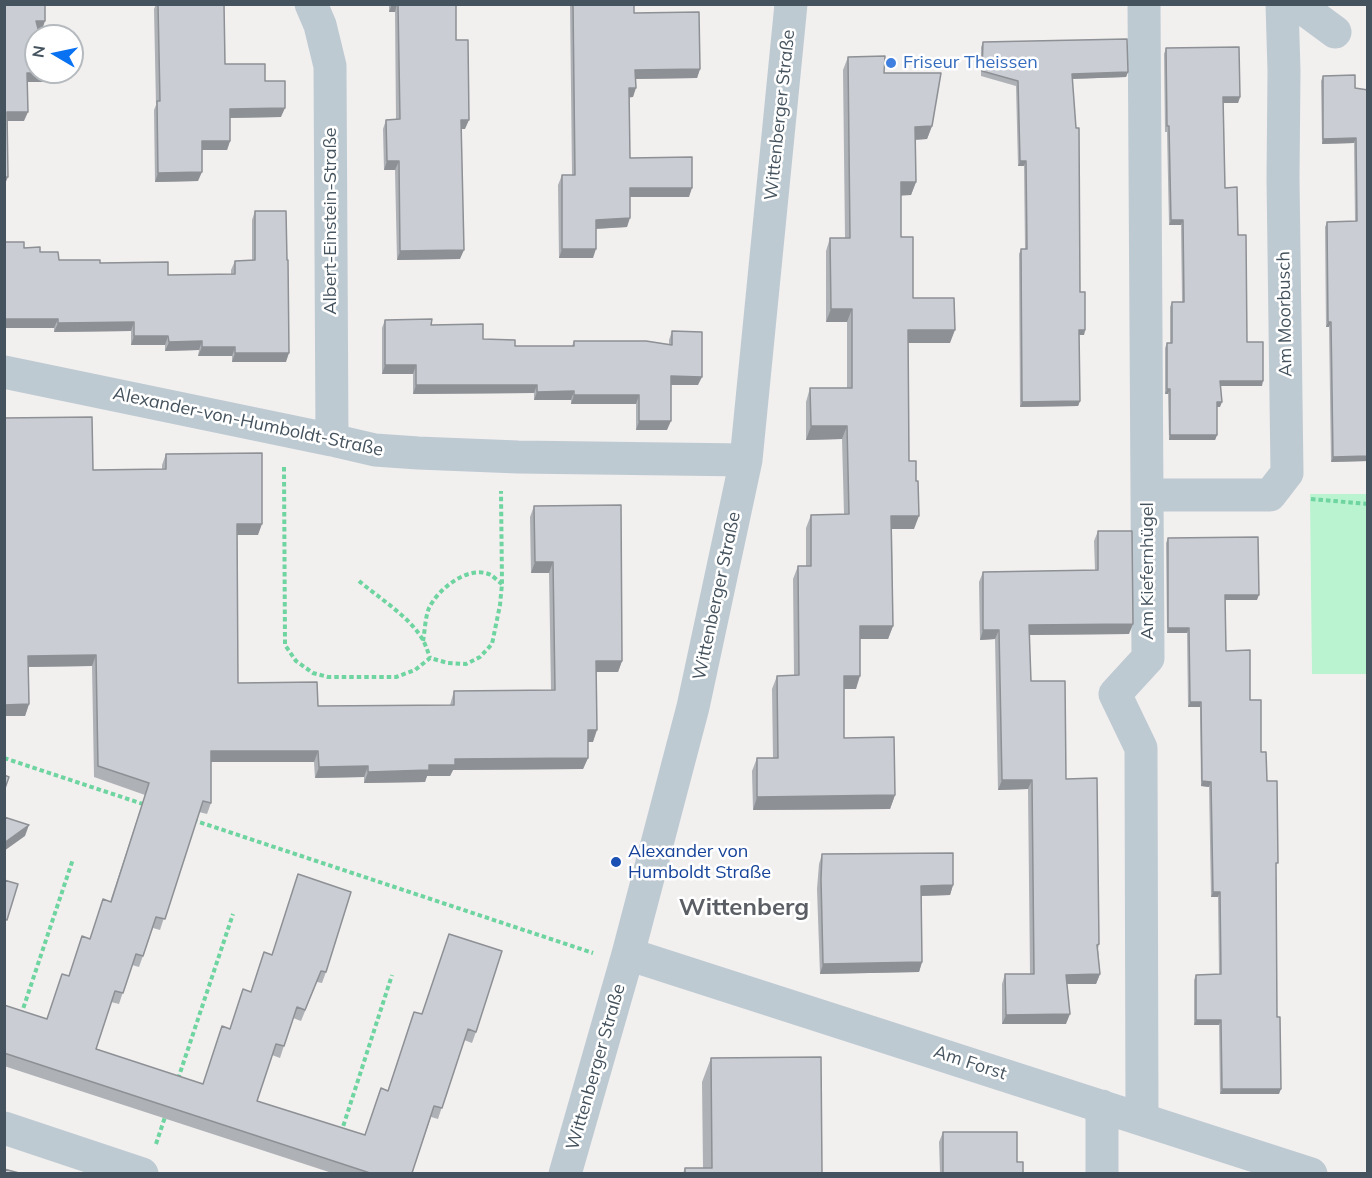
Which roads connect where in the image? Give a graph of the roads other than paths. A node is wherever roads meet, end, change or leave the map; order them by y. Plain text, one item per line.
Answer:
1 (311, 4) edge
2 (791, 4) edge
3 (1144, 4) edge
4 (1282, 4) edge
5 (1297, 4) edge
6 (1335, 32) dead end
7 (4, 372) edge
8 (332, 440) junction
9 (746, 460) junction
10 (1147, 495) junction
11 (627, 958) junction
12 (1102, 1106) junction
13 (1142, 1119) junction
14 (4, 1128) edge
15 (148, 1162) edge
16 (565, 1173) edge
17 (1102, 1173) edge
18 (1311, 1173) edge

1 - 8 street, Albert-Einstein-Straße
2 - 9 street, Wittenberger Straße
3 - 10 street, Am Kiefernhügel
4 - 10 street, Am Moorbusch
5 - 6 street
7 - 8 street, Alexander-von-Humboldt-Straße
8 - 9 street, Alexander-von-Humboldt-Straße
9 - 11 street, Wittenberger Straße
10 - 13 street, Am Kiefernhügel
11 - 12 street, Am Forst
11 - 16 street, Wittenberger Straße
12 - 13 street, Am Forst
12 - 17 street
13 - 18 street, Am Forst
14 - 15 street

